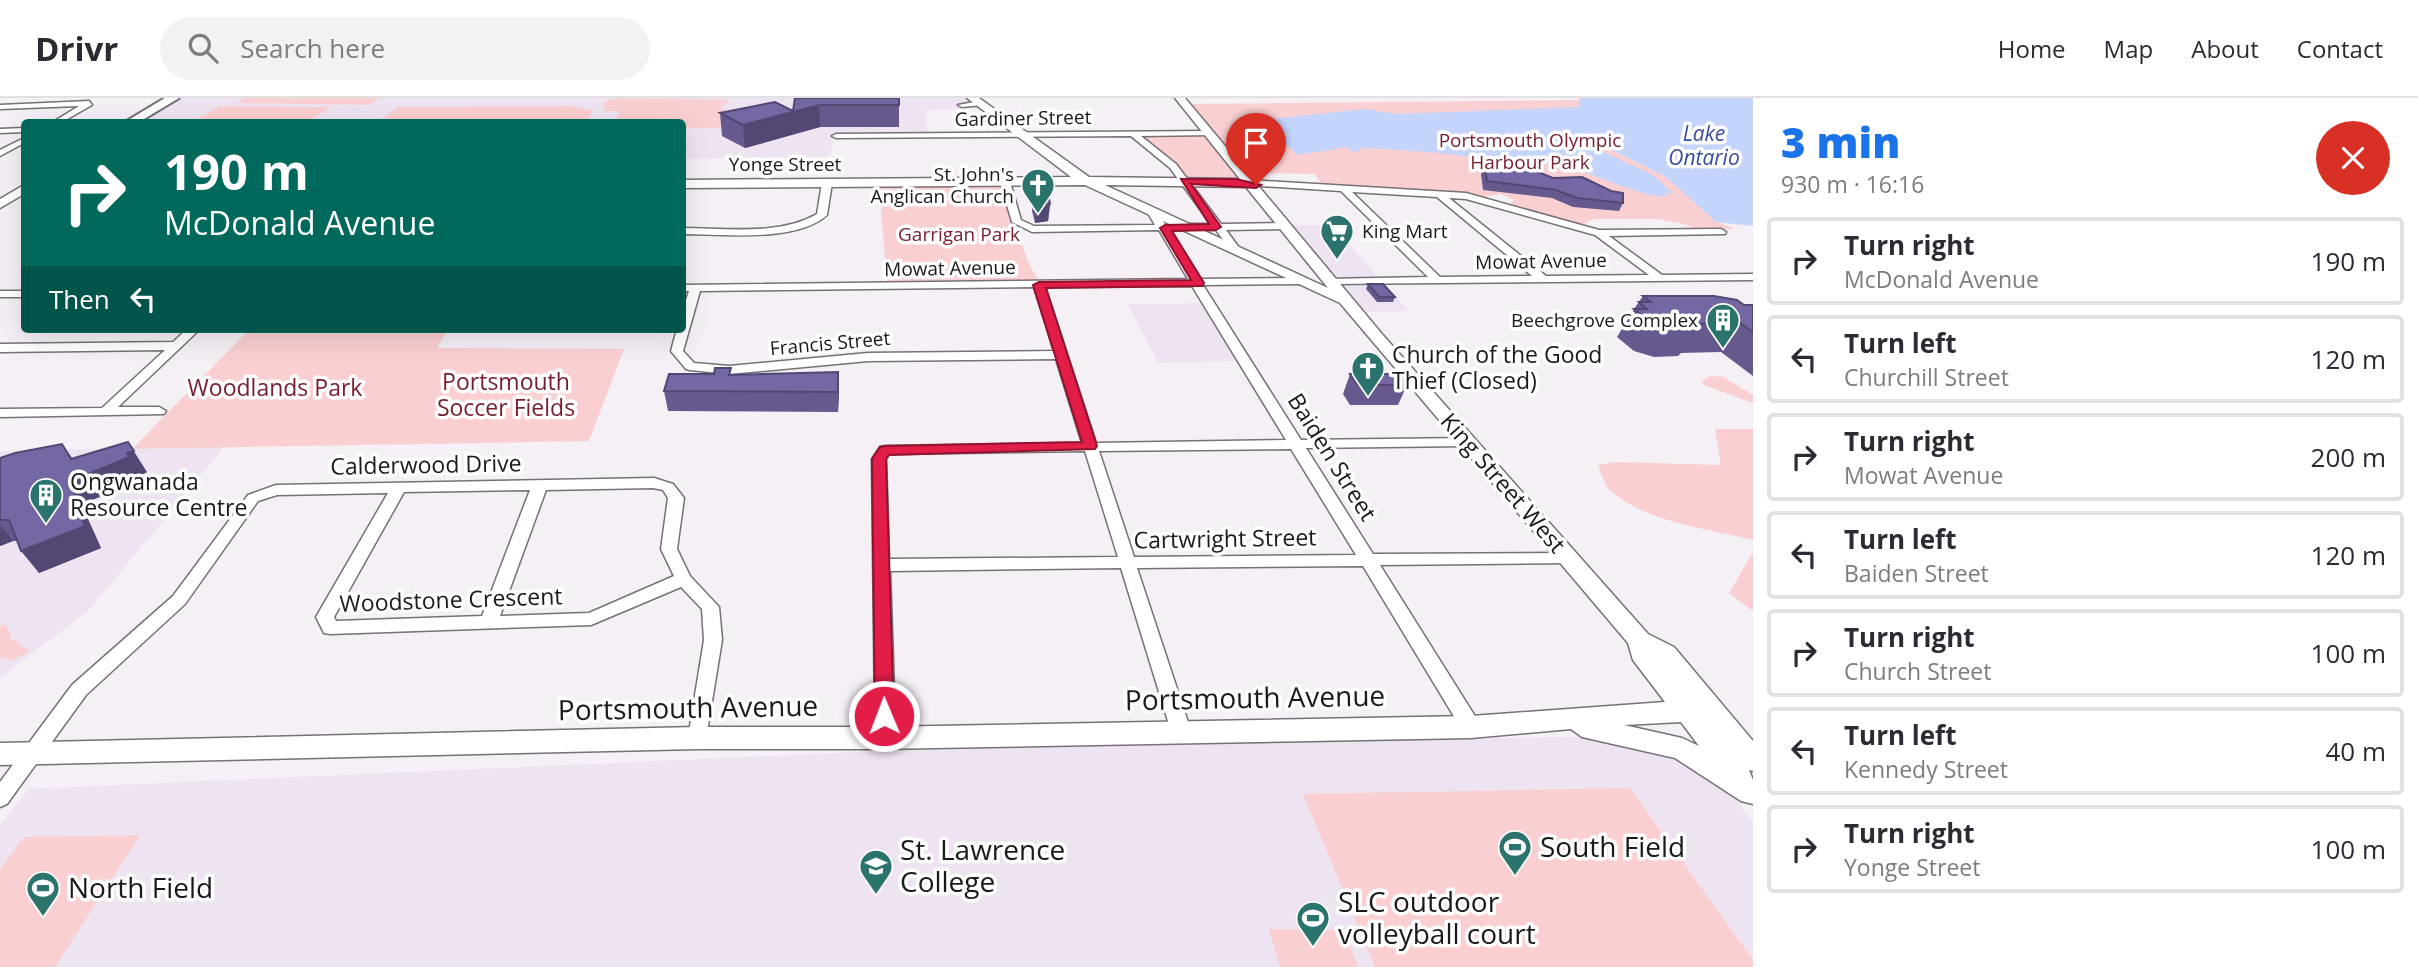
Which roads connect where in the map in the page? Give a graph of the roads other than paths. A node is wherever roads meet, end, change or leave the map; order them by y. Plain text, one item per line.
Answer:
1 (171, 98) edge
2 (1180, 98) edge
3 (971, 102) edge
4 (0, 107) edge
5 (62, 119) edge
6 (134, 119) edge
7 (21, 130) edge
8 (0, 131) edge
9 (1132, 133) junction
10 (1210, 133) junction
11 (1025, 134) junction
12 (836, 136) dead end
13 (21, 142) edge
14 (0, 153) edge
15 (1086, 181) junction
16 (1184, 181) junction
17 (1005, 182) junction
18 (827, 183) junction
19 (1249, 183) junction
20 (686, 184) edge
21 (1345, 190) junction
22 (21, 191) edge
23 (1439, 194) junction
24 (0, 204) edge
25 (1153, 213) junction
26 (1284, 226) junction
27 (1185, 227) junction
28 (1216, 227) junction
29 (1165, 228) junction
30 (686, 231) edge
31 (1721, 232) dead end
32 (1599, 233) junction
33 (1235, 249) junction
34 (1280, 271) junction
35 (1753, 277) edge
36 (1660, 278) junction
37 (1543, 279) junction
38 (1437, 280) junction
39 (1301, 281) junction
40 (1329, 281) junction
41 (1199, 283) junction
42 (1039, 285) junction
43 (689, 288) edge
44 (0, 294) edge
45 (21, 294) edge
46 (1346, 302) junction
47 (190, 333) edge
48 (680, 333) edge
49 (175, 346) junction
50 (0, 348) edge
51 (1060, 355) junction
52 (159, 411) dead end
53 (105, 412) junction
54 (0, 413) edge
55 (1467, 442) junction
56 (1296, 443) junction
57 (1090, 446) junction
58 (539, 487) junction
59 (398, 489) junction
60 (1568, 558) junction
61 (1369, 560) junction
62 (1126, 563) junction
63 (882, 565) junction
64 (682, 579) junction
65 (489, 622) junction
66 (1699, 711) junction
67 (1559, 722) junction
68 (1471, 727) junction
69 (1181, 731) junction
70 (698, 738) junction
71 (880, 738) junction
72 (34, 752) junction
73 (0, 754) edge
74 (1753, 760) edge
75 (1752, 794) edge
76 (0, 798) edge

1 - 6 main road
2 - 10 main road, King Street West
3 - 11 main road
4 - 5 street
7 - 8 street
9 - 10 street, Gardiner Street
9 - 11 street, Gardiner Street
9 - 16 street
10 - 19 main road, King Street West
11 - 12 street, Gardiner Street
11 - 15 main road
13 - 14 street
15 - 16 main road, Yonge Street
15 - 17 main road, Yonge Street
15 - 25 main road
16 - 19 main road, Yonge Street
16 - 28 street
17 - 18 main road, Yonge Street
17 - 29 street
18 - 20 main road, Yonge Street
18 - 30 street
19 - 21 street, Yonge Street
19 - 26 main road, King Street West
21 - 23 street, Yonge Street
21 - 38 street
22 - 24 main road
23 - 32 street, Yonge Street
23 - 37 street
25 - 27 main road
25 - 29 street, Baiden Street
26 - 28 street
26 - 40 main road, King Street West
27 - 28 street
27 - 29 street
27 - 33 main road
28 - 33 street
29 - 41 street, Baiden Street
31 - 32 street, Yonge Street
32 - 36 street
33 - 34 main road
34 - 39 main road
34 - 40 main road
35 - 36 street, Mowat Avenue
36 - 37 street, Mowat Avenue
37 - 38 street, Mowat Avenue
38 - 40 street, Mowat Avenue
39 - 41 street, Mowat Avenue
39 - 46 main road
40 - 46 main road, King Street West
41 - 42 street, Mowat Avenue
41 - 56 street, Baiden Street
42 - 43 street, Mowat Avenue
42 - 51 street
44 - 45 street
46 - 55 main road, King Street West
47 - 49 street
48 - 51 street, Francis Street
49 - 50 street
49 - 53 street
51 - 57 street
52 - 53 street
53 - 54 street
55 - 56 street
55 - 60 main road, King Street West
56 - 57 street
56 - 61 street, Baiden Street
57 - 62 street
57 - 63 street
58 - 59 street, Calderwood Drive
58 - 64 street, Calderwood Drive
58 - 65 street
59 - 65 street, Woodstone Crescent
59 - 72 street, Calderwood Drive
60 - 61 street, Cartwright Street
60 - 66 main road, King Street West
61 - 62 street, Cartwright Street
61 - 68 street, Baiden Street
62 - 63 street, Cartwright Street
62 - 69 street
63 - 71 street
64 - 65 street, Woodstone Crescent
64 - 70 street, Calderwood Drive
66 - 67 main road, Portsmouth Avenue
66 - 74 main road, King Street West
66 - 75 main road, King Street West
67 - 68 main road, Portsmouth Avenue
67 - 75 main road
68 - 69 main road, Portsmouth Avenue
69 - 71 main road, Portsmouth Avenue
70 - 71 main road, Portsmouth Avenue
70 - 72 main road, Portsmouth Avenue
72 - 73 main road, Portsmouth Avenue
72 - 76 street, Calderwood Drive

